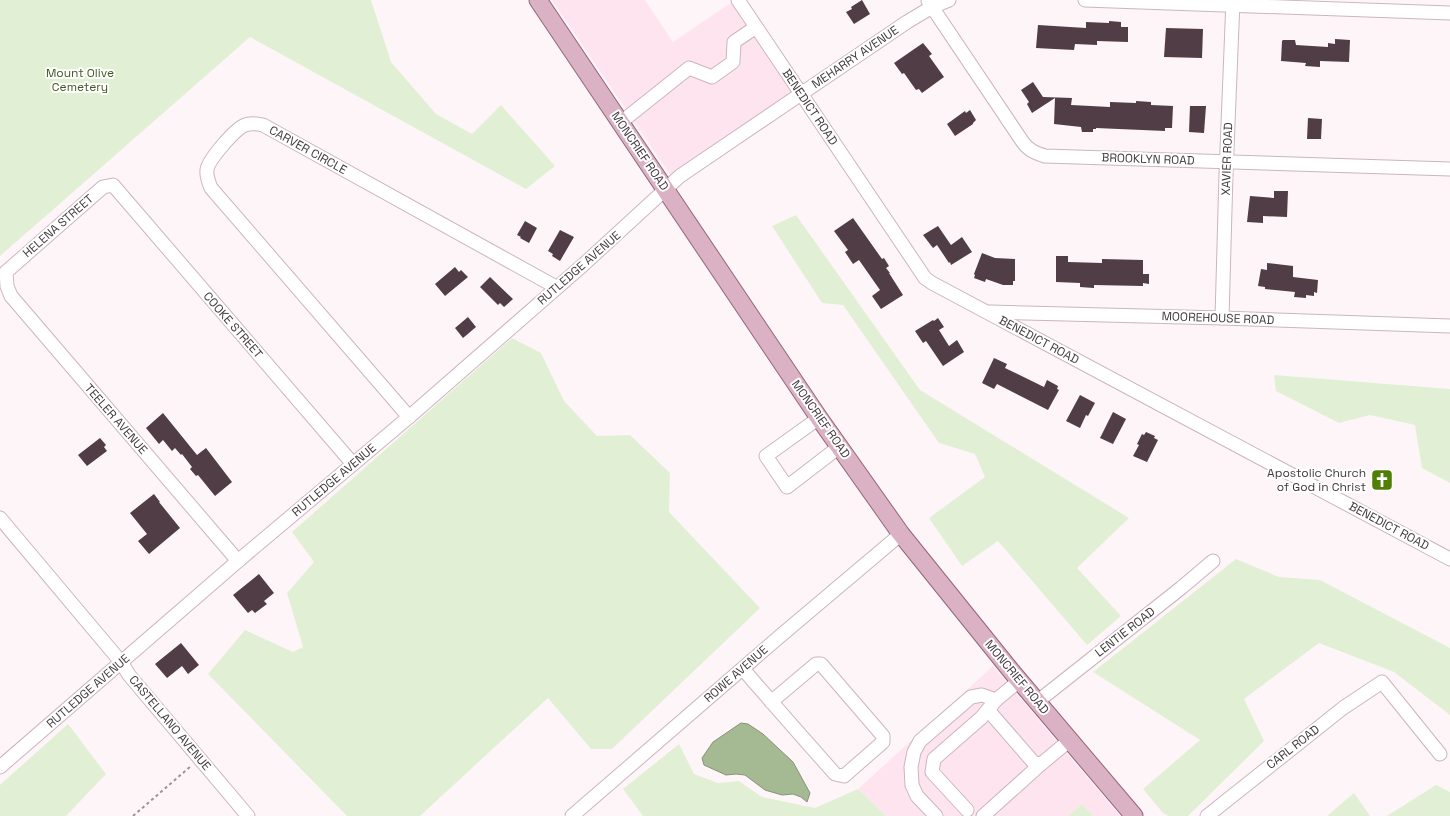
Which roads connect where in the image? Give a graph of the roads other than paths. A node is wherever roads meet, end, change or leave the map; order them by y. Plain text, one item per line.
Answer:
1 (538, 0) edge
2 (738, 0) edge
3 (949, 0) edge
4 (1085, 0) edge
5 (1233, 3) edge
6 (929, 4) edge
7 (1450, 13) edge
8 (756, 27) junction
9 (802, 94) junction
10 (620, 122) junction
11 (1226, 162) junction
12 (1450, 169) edge
13 (113, 185) joint
14 (666, 190) junction
15 (6, 272) joint
16 (556, 287) junction
17 (987, 312) junction
18 (1222, 318) junction
19 (1450, 326) edge
20 (409, 417) junction
21 (819, 418) junction
22 (839, 447) junction
23 (353, 464) junction
24 (0, 518) edge
25 (901, 534) junction
26 (1450, 559) edge
27 (238, 561) junction
28 (1213, 561) dead end
29 (121, 662) junction
30 (743, 669) junction
31 (1019, 681) junction
32 (996, 700) junction
33 (771, 702) junction
34 (1037, 702) junction
35 (988, 710) junction
36 (1070, 740) junction
37 (1440, 754) dead end
38 (1041, 764) junction
39 (0, 767) edge
40 (967, 810) dead end
41 (248, 816) edge
42 (572, 816) edge
43 (936, 816) edge
44 (983, 816) edge
45 (1134, 816) edge
46 (1207, 816) edge

1 - 10 main road, MONCRIEF ROAD
2 - 8 street, BENEDICT ROAD
3 - 6 street, MEHARRY AVENUE
4 - 5 street
5 - 7 street
5 - 11 street, XAVIER ROAD
6 - 9 street, MEHARRY AVENUE
6 - 11 street, BROOKLYN ROAD
8 - 9 street, BENEDICT ROAD
8 - 10 street
9 - 14 street, MEHARRY AVENUE
9 - 17 street, BENEDICT ROAD
10 - 14 main road, MONCRIEF ROAD
11 - 12 street, BROOKLYN ROAD
11 - 18 street, XAVIER ROAD
13 - 15 street, HELENA STREET
13 - 23 street, COOKE STREET
14 - 16 street, RUTLEDGE AVENUE
14 - 21 main road, MONCRIEF ROAD
15 - 27 street, TEELER AVENUE
16 - 20 street, RUTLEDGE AVENUE
16 - 20 street, CARVER CIRCLE
17 - 18 street, MOOREHOUSE ROAD
17 - 26 street, BENEDICT ROAD
18 - 19 street, MOOREHOUSE ROAD
20 - 23 street, RUTLEDGE AVENUE
21 - 22 main road, MONCRIEF ROAD
21 - 22 street
22 - 25 main road, MONCRIEF ROAD
23 - 27 street, RUTLEDGE AVENUE
24 - 29 street, CASTELLANO AVENUE
25 - 30 street, ROWE AVENUE
25 - 31 main road, MONCRIEF ROAD
27 - 29 street, RUTLEDGE AVENUE
28 - 34 street, LENTIE ROAD
29 - 39 street, RUTLEDGE AVENUE
29 - 41 street, CASTELLANO AVENUE
30 - 33 street
30 - 42 street, ROWE AVENUE
31 - 32 street
31 - 34 main road, MONCRIEF ROAD
32 - 35 street
32 - 43 street
33 - 33 street
34 - 36 main road, MONCRIEF ROAD
35 - 38 street
35 - 40 street
36 - 38 street
36 - 45 main road, MONCRIEF ROAD
37 - 46 street, CARL ROAD
38 - 44 street

